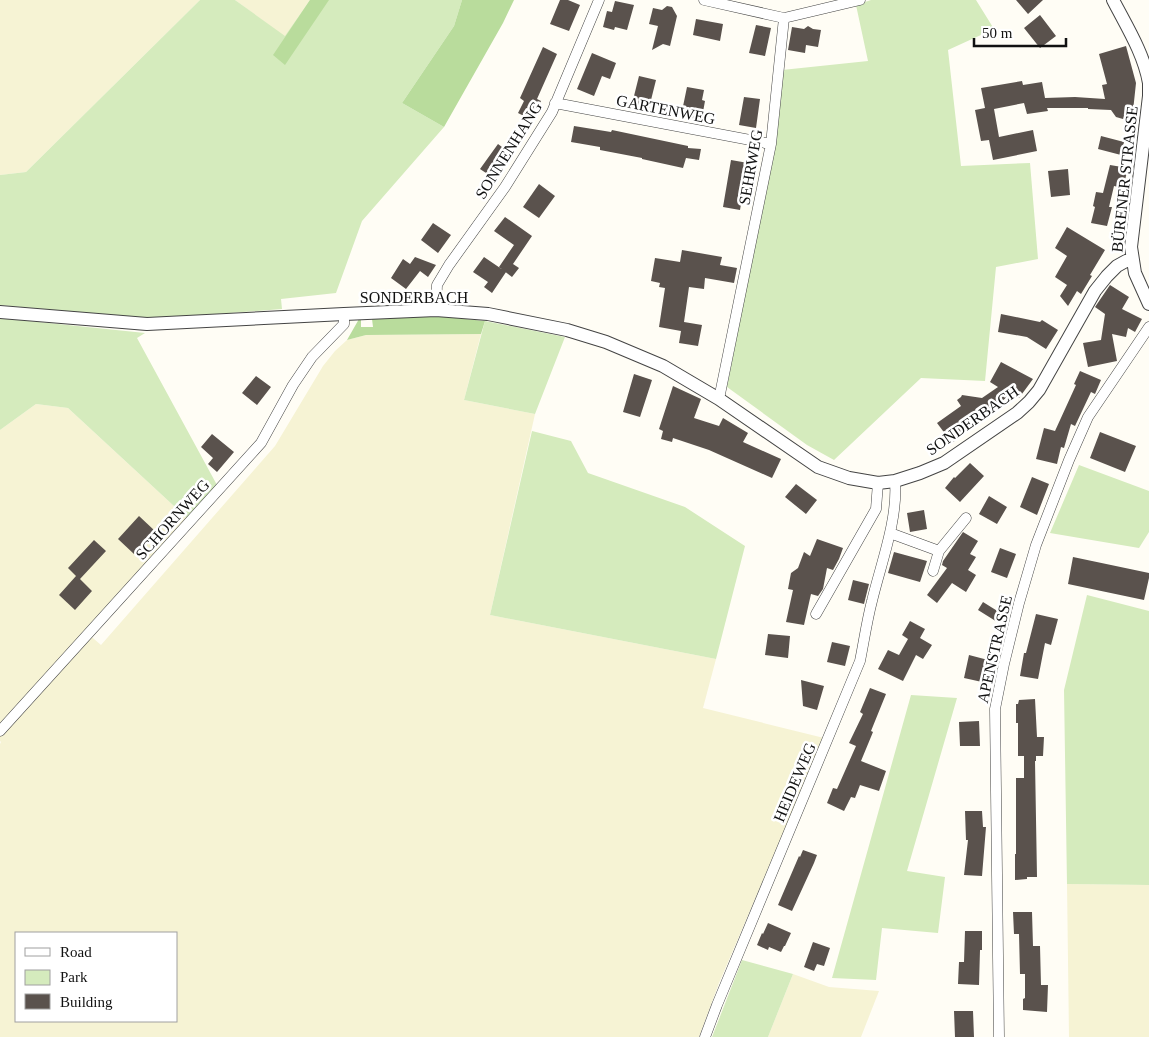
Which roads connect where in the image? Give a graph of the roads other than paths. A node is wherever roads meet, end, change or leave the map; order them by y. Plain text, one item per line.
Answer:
1 (599, 0) edge
2 (704, 0) edge
3 (860, 0) edge
4 (1113, 0) edge
5 (784, 18) junction
6 (1148, 68) edge
7 (1149, 84) edge
8 (555, 103) junction
9 (771, 144) junction
10 (1132, 260) junction
11 (1149, 304) edge
12 (436, 310) junction
13 (0, 312) edge
14 (344, 314) junction
15 (1149, 328) edge
16 (719, 399) junction
17 (895, 481) junction
18 (878, 483) junction
19 (966, 518) dead end
20 (890, 533) junction
21 (939, 551) junction
22 (933, 571) dead end
23 (816, 614) dead end
24 (0, 731) edge
25 (705, 1037) edge
26 (999, 1037) edge

1 - 8 street, SONNENHANG
2 - 5 street
3 - 5 street
4 - 6 street, BÜRENER STRASSE
5 - 9 street, SEHRWEG
6 - 7 street, BÜRENER STRASSE
7 - 10 street, BÜRENER STRASSE
8 - 9 street, GARTENWEG
8 - 12 street, SONNENHANG
9 - 16 street, SEHRWEG
10 - 11 street, BÜRENER STRASSE
10 - 17 street, SONDERBACH
12 - 14 street, SONDERBACH
12 - 16 street, SONDERBACH
13 - 14 street, SONDERBACH
14 - 24 street, SCHORNWEG
15 - 26 street, APENSTRASSE
16 - 18 street, SONDERBACH
17 - 18 street, SONDERBACH
17 - 20 street, HEIDEWEG
18 - 23 street
19 - 21 street
20 - 21 street
20 - 25 street, HEIDEWEG
21 - 22 street

